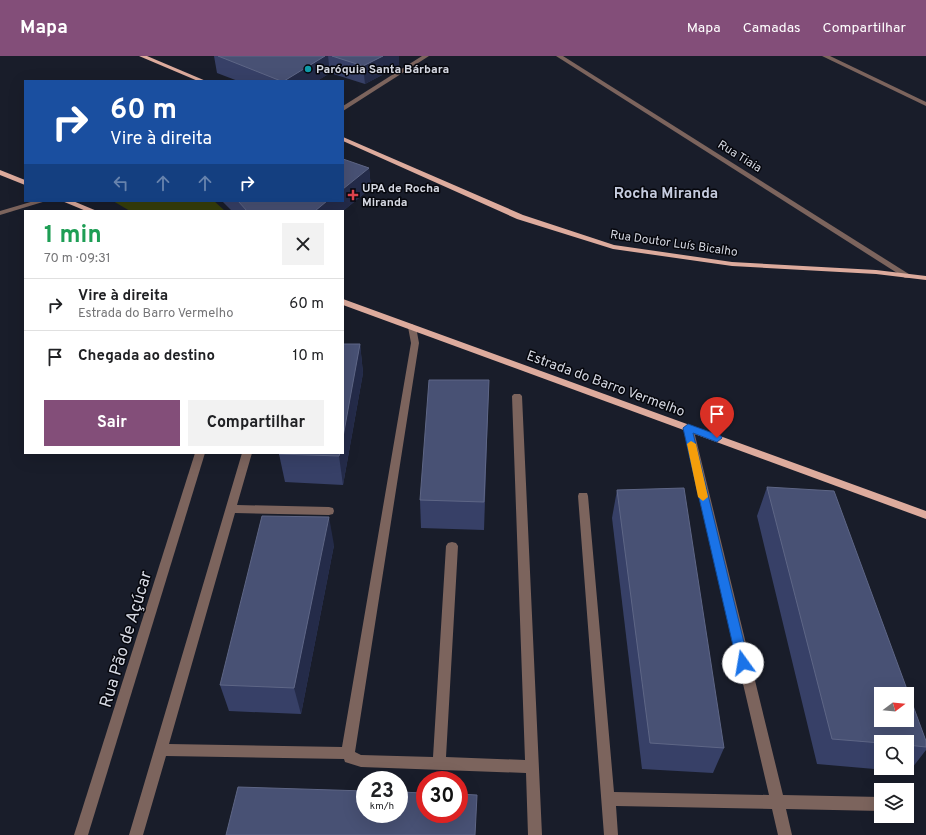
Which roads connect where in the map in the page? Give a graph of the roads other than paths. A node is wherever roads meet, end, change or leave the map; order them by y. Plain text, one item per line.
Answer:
1 (142, 56) edge
2 (426, 56) edge
3 (559, 56) edge
4 (825, 56) edge
5 (201, 80) edge
6 (926, 104) edge
7 (344, 108) edge
8 (344, 139) edge
9 (0, 172) edge
10 (24, 183) edge
11 (38, 202) edge
12 (69, 202) edge
13 (91, 210) edge
14 (0, 213) edge
15 (908, 276) junction
16 (926, 278) edge
17 (344, 302) edge
18 (412, 327) junction
19 (517, 396) dead end
20 (688, 428) junction
21 (200, 454) edge
22 (247, 454) edge
23 (583, 496) dead end
24 (230, 509) junction
25 (329, 511) dead end
26 (926, 515) edge
27 (452, 546) dead end
28 (160, 750) junction
29 (348, 753) junction
30 (439, 763) junction
31 (533, 767) junction
32 (608, 799) junction
33 (777, 802) junction
34 (874, 804) edge
35 (81, 835) edge
36 (136, 835) edge
37 (534, 835) edge
38 (611, 835) edge
39 (784, 835) edge

1 - 5 main road
2 - 7 street
3 - 15 street, Rua Tiaia
4 - 6 street
8 - 15 main road, Rua Doutor Luís Bicalho
9 - 10 main road
11 - 14 street
12 - 13 main road
15 - 16 main road, Rua Doutor Luís Bicalho
17 - 18 main road, Estrada do Barro Vermelho
18 - 20 main road, Estrada do Barro Vermelho
18 - 29 street
19 - 31 street
20 - 26 main road, Estrada do Barro Vermelho
20 - 33 street
21 - 35 street, Rua Pão de Açúcar
22 - 24 street
23 - 32 street
24 - 25 street
24 - 28 street
27 - 30 street
28 - 29 street
28 - 36 street
29 - 30 street
30 - 31 street
31 - 37 street
32 - 33 street
32 - 38 street
33 - 34 street
33 - 39 street

